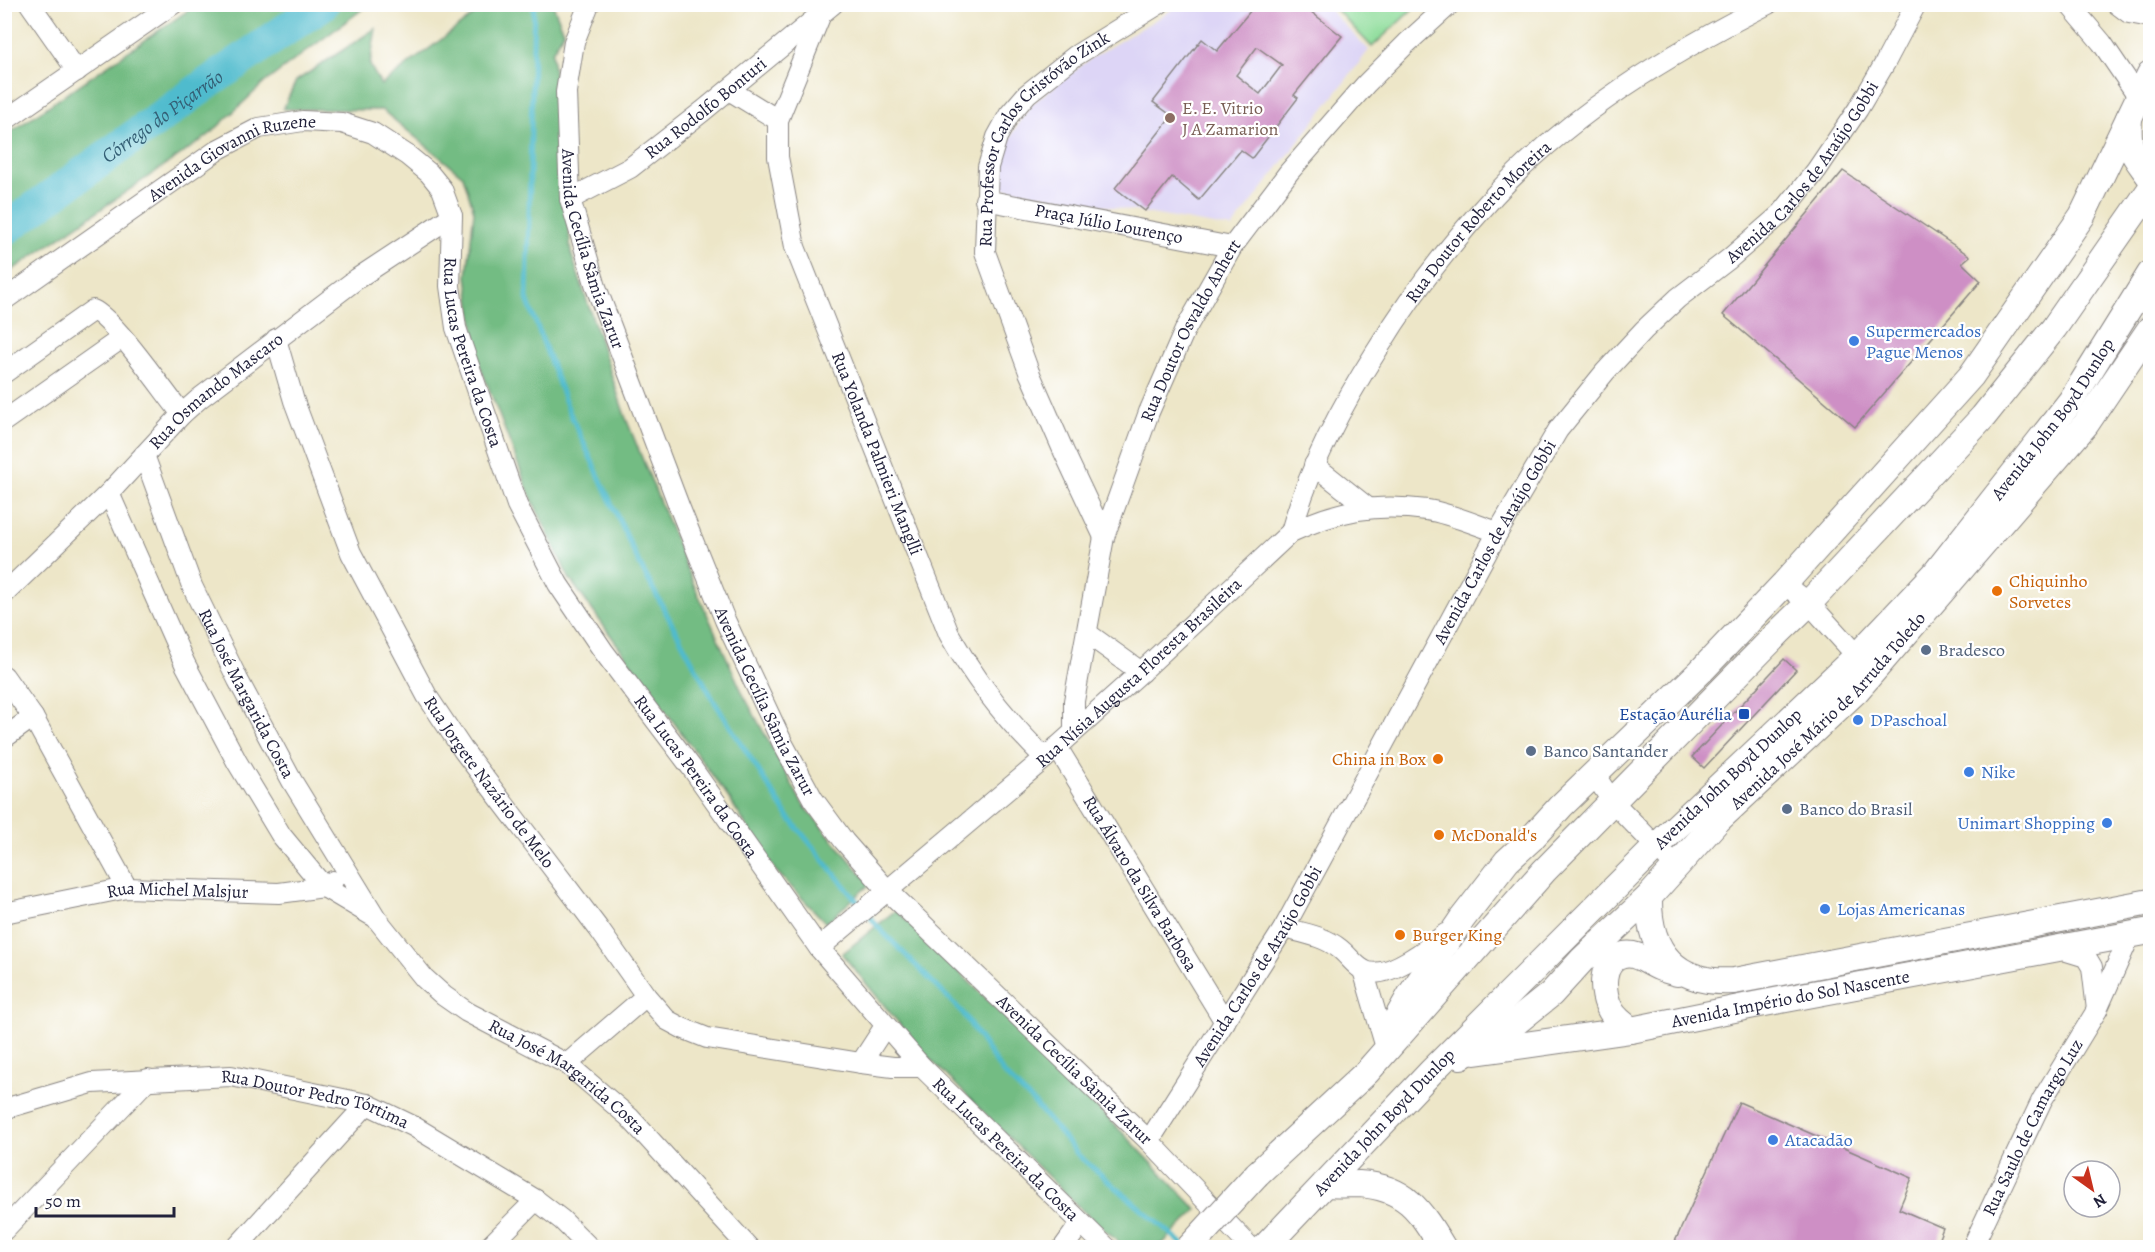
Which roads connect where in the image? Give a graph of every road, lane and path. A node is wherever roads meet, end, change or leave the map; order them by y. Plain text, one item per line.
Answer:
1 (30, 4) edge
2 (172, 4) edge
3 (589, 4) edge
4 (1159, 4) edge
5 (1450, 4) edge
6 (1768, 4) edge
7 (1916, 4) edge
8 (2069, 4) edge
9 (2117, 4) edge
10 (827, 9) edge
11 (2151, 17) edge
12 (77, 71) junction
13 (729, 90) junction
14 (2139, 96) edge
15 (777, 120) junction
16 (4, 121) edge
17 (2151, 177) edge
18 (2151, 190) edge
19 (570, 199) junction
20 (986, 200) junction
21 (452, 216) junction
22 (1232, 247) junction
23 (2151, 274) edge
24 (4, 300) edge
25 (2151, 328) edge
26 (122, 338) junction
27 (276, 339) junction
28 (4, 373) edge
29 (182, 414) junction
30 (4, 421) edge
31 (144, 455) junction
32 (1314, 465) junction
33 (109, 493) junction
34 (1368, 507) junction
35 (1291, 532) junction
36 (1498, 532) junction
37 (1104, 537) junction
38 (1784, 584) junction
39 (4, 594) edge
40 (1809, 603) junction
41 (1088, 634) junction
42 (1866, 663) junction
43 (1142, 672) junction
44 (4, 676) edge
45 (33, 717) junction
46 (1074, 730) junction
47 (4, 738) edge
48 (1051, 752) junction
49 (1594, 774) junction
50 (1612, 801) junction
51 (1656, 847) junction
52 (1676, 867) junction
53 (347, 873) junction
54 (324, 887) junction
55 (126, 888) junction
56 (881, 895) junction
57 (1649, 897) junction
58 (2151, 902) edge
59 (4, 913) edge
60 (375, 918) junction
61 (1462, 919) junction
62 (1284, 928) junction
63 (2141, 932) edge
64 (2056, 947) junction
65 (819, 948) junction
66 (1363, 970) junction
67 (1684, 973) junction
68 (645, 996) junction
69 (2097, 1010) junction
70 (1225, 1022) junction
71 (885, 1026) junction
72 (1631, 1030) junction
73 (1384, 1041) junction
74 (1465, 1053) junction
75 (861, 1063) junction
76 (567, 1064) junction
77 (922, 1066) junction
78 (1367, 1072) junction
79 (1431, 1072) junction
80 (147, 1079) junction
81 (367, 1104) junction
82 (4, 1108) edge
83 (1149, 1141) junction
84 (1326, 1184) junction
85 (536, 1200) junction
86 (1081, 1224) junction
87 (4, 1230) edge
88 (249, 1243) edge
89 (488, 1248) edge
90 (590, 1248) edge
91 (749, 1248) edge
92 (1063, 1248) edge
93 (1107, 1248) edge
94 (1189, 1248) edge
95 (1251, 1248) edge
96 (1264, 1248) edge
97 (1443, 1248) edge
98 (1972, 1248) edge

1 - 12 street
2 - 12 street
3 - 19 street, Avenida Cecília Sâmia Zarur
4 - 20 street, Rua Professor Carlos Cristóvão Zink
5 - 22 street, Rua Doutor Osvaldo Anhert
6 - 32 street, Rua Doutor Roberto Moreira
7 - 36 street, Avenida Carlos de Araújo Gobbi
8 - 14 street
9 - 11 street
10 - 13 street, Rua Rodolfo Bonturi
10 - 15 street, Rua Yolanda Palmieri Manglli
12 - 16 street
13 - 15 street
13 - 19 street, Rua Rodolfo Bonturi
14 - 17 main road
14 - 38 main road
15 - 48 street, Rua Yolanda Palmieri Manglli
18 - 40 main road
19 - 56 street, Avenida Cecília Sâmia Zarur
20 - 22 street, Praça Júlio Lourenço
20 - 37 street, Rua Professor Carlos Cristóvão Zink
21 - 24 street, Avenida Giovanni Ruzene
21 - 27 street, Rua Osmando Mascaro
21 - 65 street, Rua Lucas Pereira da Costa
22 - 37 street, Rua Doutor Osvaldo Anhert
23 - 42 main road, Avenida John Boyd Dunlop
25 - 42 main road, Avenida José Mário de Arruda Toledo
26 - 28 street
26 - 29 street
26 - 30 street
27 - 29 street, Rua Osmando Mascaro
27 - 68 street, Rua Jorgete Nazário de Melo
29 - 31 street, Rua Osmando Mascaro
31 - 33 street, Rua Osmando Mascaro
31 - 53 street, Rua José Margarida Costa
32 - 34 street
32 - 35 street, Rua Doutor Roberto Moreira
33 - 39 street, Rua Osmando Mascaro
33 - 54 street, Rua José Margarida Costa
34 - 35 street, Rua Nísia Augusta Floresta Brasileira
34 - 36 street, Rua Nísia Augusta Floresta Brasileira
35 - 43 street, Rua Nísia Augusta Floresta Brasileira
36 - 62 street, Avenida Carlos de Araújo Gobbi
37 - 41 street, Rua Doutor Osvaldo Anhert
38 - 40 street
38 - 49 main road
40 - 42 street
40 - 50 main road
41 - 43 street
41 - 46 street, Rua Doutor Osvaldo Anhert
42 - 51 main road, Avenida John Boyd Dunlop
42 - 52 main road, Avenida José Mário de Arruda Toledo
43 - 46 street, Rua Nísia Augusta Floresta Brasileira
44 - 45 street
45 - 47 street
45 - 55 street
46 - 48 street, Rua Nísia Augusta Floresta Brasileira
48 - 56 street, Rua Nísia Augusta Floresta Brasileira
48 - 70 street, Rua Álvaro da Silva Barbosa
49 - 50 street
49 - 61 main road
50 - 51 street
50 - 78 main road
51 - 52 street
51 - 79 main road, Avenida John Boyd Dunlop
52 - 57 main road, Avenida José Mário de Arruda Toledo
53 - 54 street, Rua Michel Malsjur
53 - 60 street, Rua José Margarida Costa
54 - 55 street, Rua Michel Malsjur
54 - 60 street, Rua José Margarida Costa
55 - 59 street, Rua Michel Malsjur
56 - 65 street, Rua Nísia Augusta Floresta Brasileira
56 - 83 street, Avenida Cecília Sâmia Zarur
57 - 67 main road
57 - 74 main road, Avenida José Mário de Arruda Toledo
58 - 67 main road, Avenida Império do Sol Nascente
60 - 76 street, Rua José Margarida Costa
61 - 66 street
61 - 73 main road
62 - 66 street
62 - 70 street, Avenida Carlos de Araújo Gobbi
63 - 64 main road, Avenida Império do Sol Nascente
63 - 69 street, Rua Saulo de Camargo Luz
64 - 69 street
64 - 72 main road, Avenida Império do Sol Nascente
65 - 71 street, Rua Lucas Pereira da Costa
66 - 73 street
67 - 72 main road, Avenida Império do Sol Nascente
68 - 75 street, Rua Jorgete Nazário de Melo
68 - 76 street
69 - 98 street, Rua Saulo de Camargo Luz
70 - 83 street, Avenida Carlos de Araújo Gobbi
71 - 75 street
71 - 77 street, Rua Lucas Pereira da Costa
72 - 74 main road, Avenida Império do Sol Nascente
73 - 78 main road
74 - 79 main road, Avenida Império do Sol Nascente
75 - 77 street, Rua Jorgete Nazário de Melo
76 - 91 street, Rua José Margarida Costa
77 - 86 street, Rua Lucas Pereira da Costa
78 - 94 main road, bridge
79 - 84 main road, Avenida John Boyd Dunlop
80 - 81 street, Rua Doutor Pedro Tórtima
80 - 82 street, Rua Doutor Pedro Tórtima
80 - 87 street
81 - 85 street, Rua Doutor Pedro Tórtima
81 - 88 street
83 - 95 street, Avenida Cecília Sâmia Zarur
84 - 96 main road, Avenida John Boyd Dunlop
84 - 97 main road
85 - 89 street
85 - 90 street, Rua Doutor Pedro Tórtima
86 - 92 street
86 - 93 street, Rua Lucas Pereira da Costa

